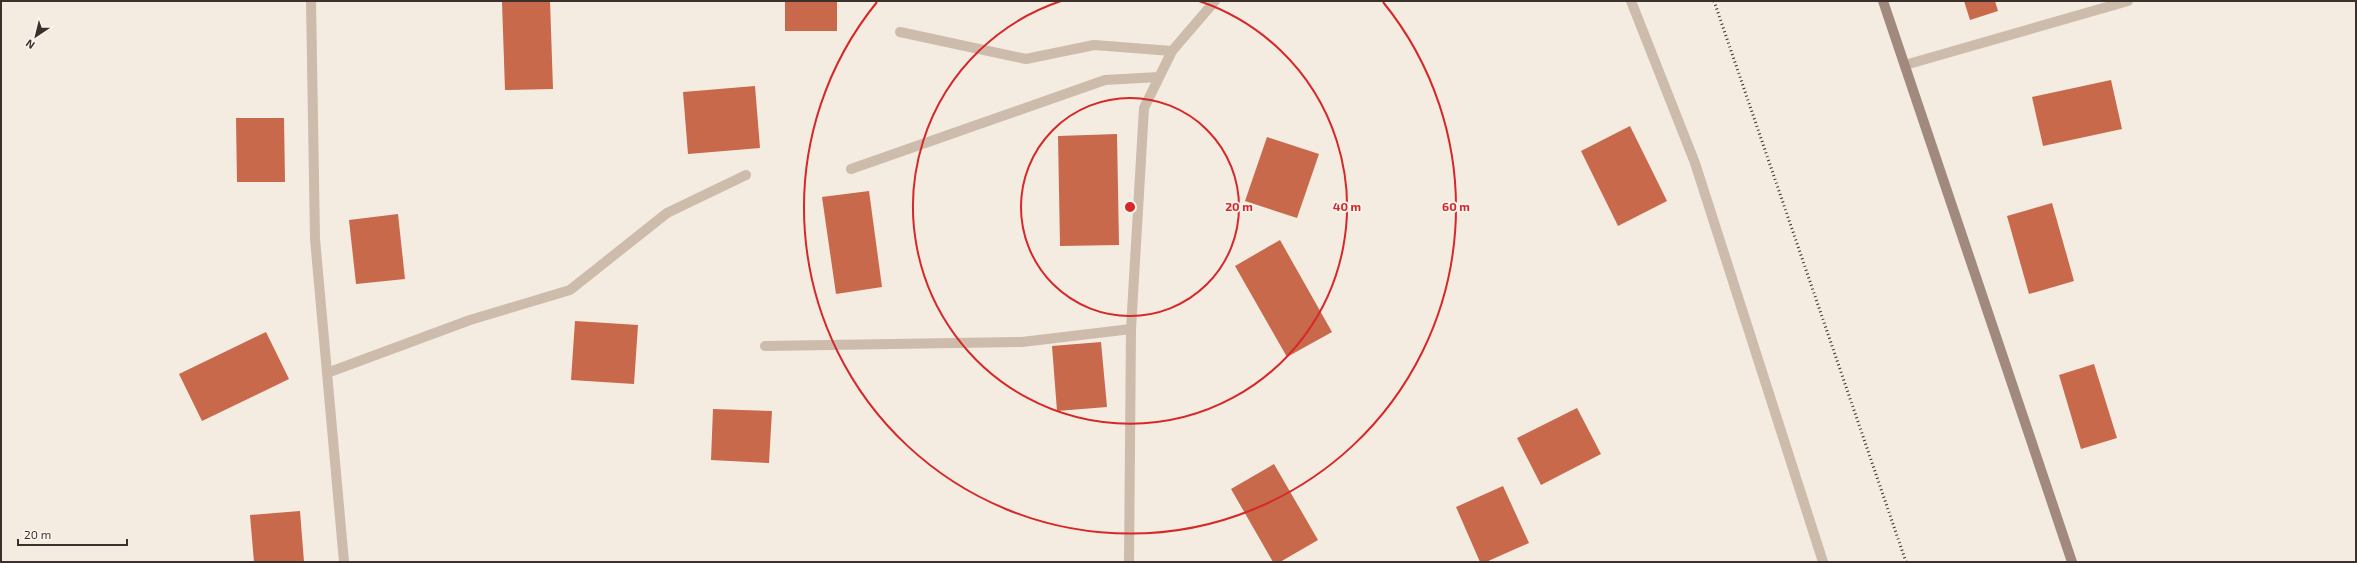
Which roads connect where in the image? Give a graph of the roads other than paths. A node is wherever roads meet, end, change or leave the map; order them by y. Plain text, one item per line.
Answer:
1 (311, 1) edge
2 (1215, 1) edge
3 (1631, 1) edge
4 (1882, 1) edge
5 (2128, 1) edge
6 (900, 32) dead end
7 (1172, 51) junction
8 (1905, 65) junction
9 (1159, 77) junction
10 (851, 169) dead end
11 (746, 175) dead end
12 (1131, 330) junction
13 (765, 346) dead end
14 (327, 373) junction
15 (344, 562) edge
16 (1129, 562) edge
17 (1823, 562) edge
18 (2072, 562) edge

1 - 14 street
2 - 7 street
3 - 17 street
4 - 8 street
5 - 8 street
6 - 7 street
7 - 9 street
8 - 18 street
9 - 10 street
9 - 12 street
11 - 14 street
12 - 13 street
12 - 16 street
14 - 15 street

